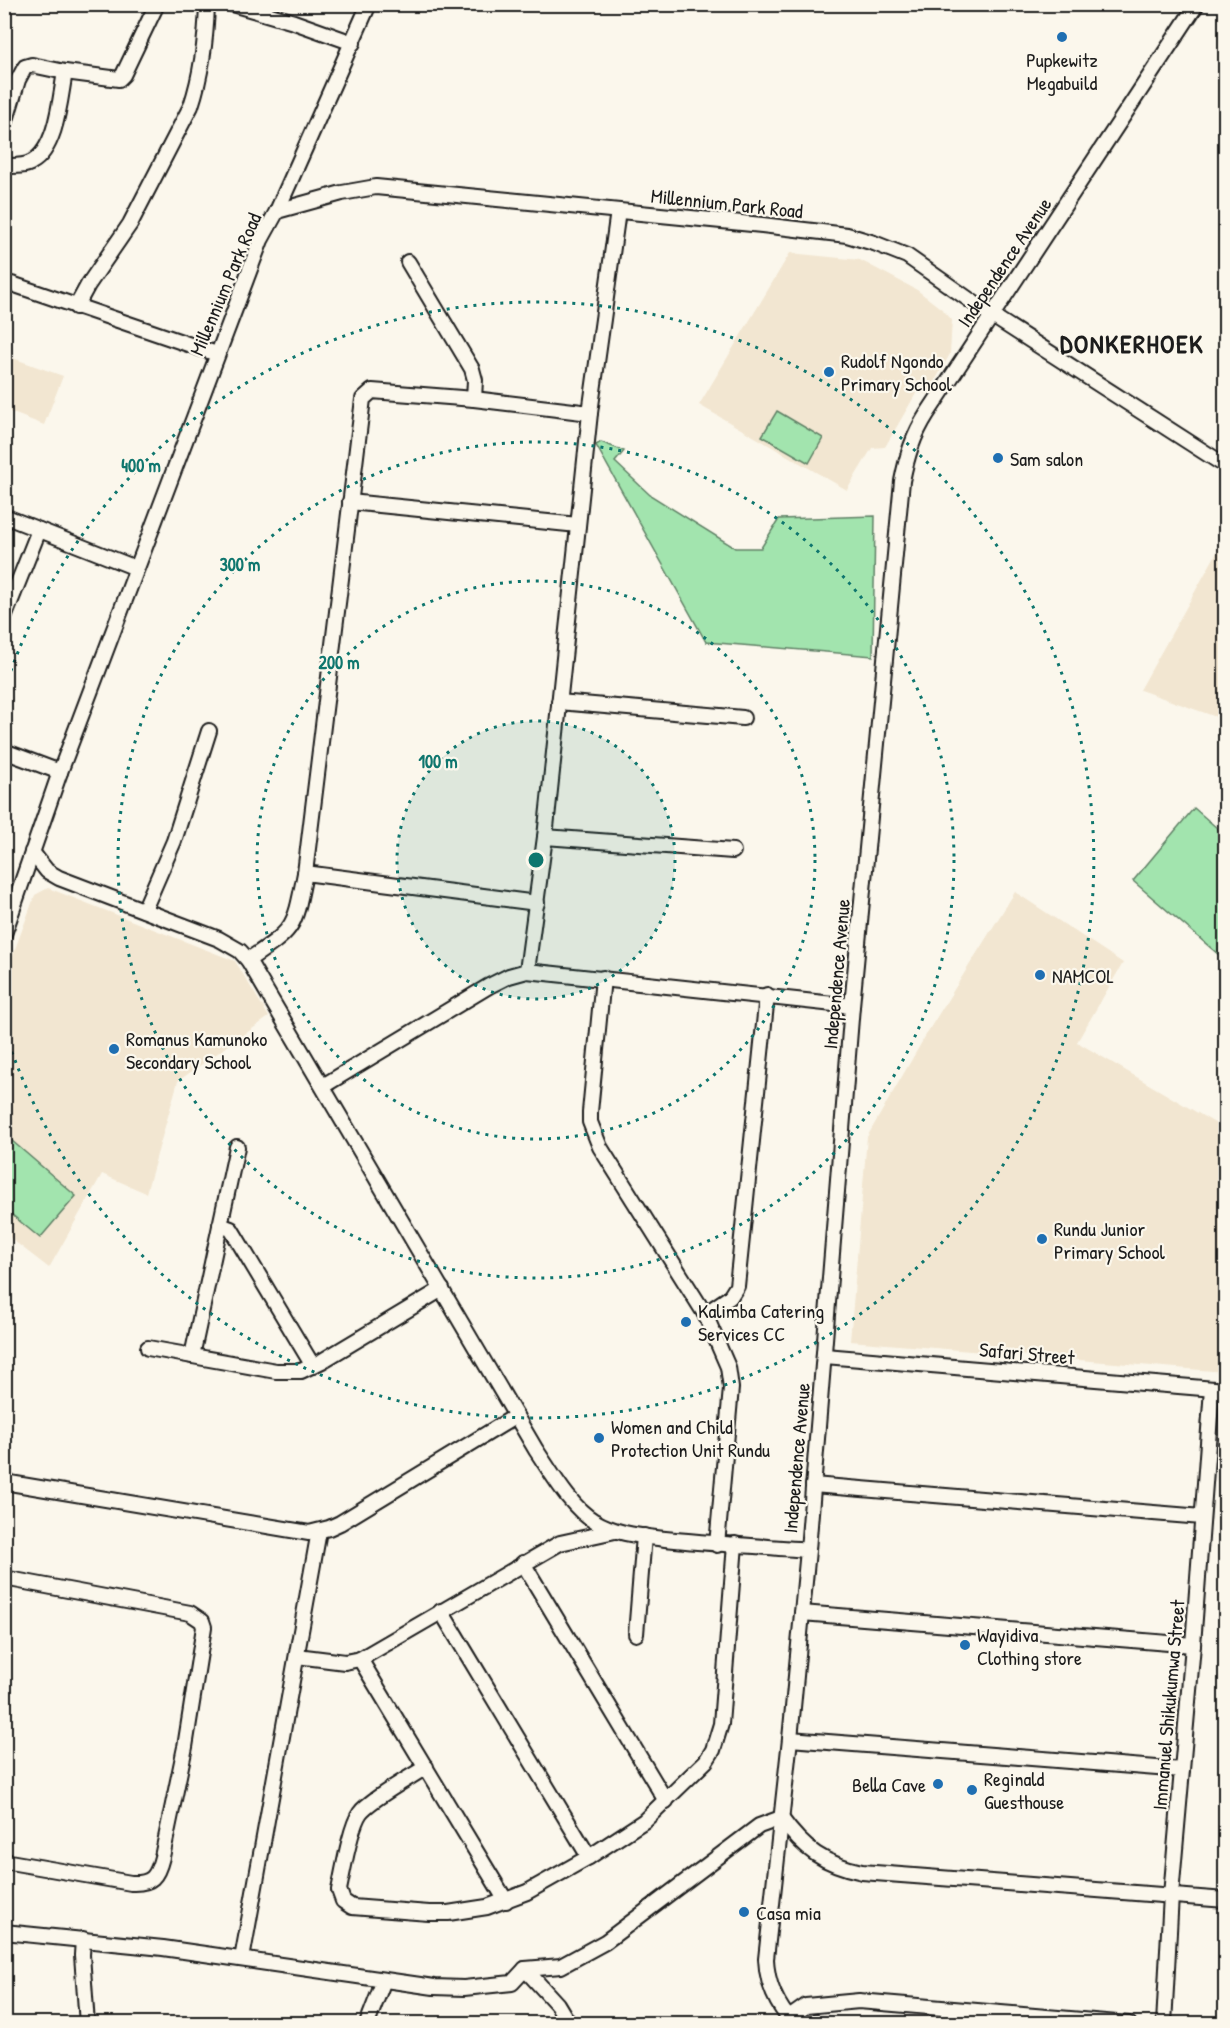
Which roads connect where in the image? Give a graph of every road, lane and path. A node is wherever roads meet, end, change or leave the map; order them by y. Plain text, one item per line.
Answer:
1 (157, 4) edge
2 (207, 4) edge
3 (232, 4) edge
4 (369, 4) edge
5 (1197, 4) edge
6 (353, 44) junction
7 (65, 72) junction
8 (4, 127) edge
9 (4, 166) edge
10 (277, 211) junction
11 (618, 211) junction
12 (408, 262) dead end
13 (4, 284) edge
14 (76, 307) junction
15 (991, 315) junction
16 (217, 354) junction
17 (474, 399) junction
18 (590, 413) junction
19 (1226, 466) edge
20 (350, 502) junction
21 (4, 516) edge
22 (578, 525) junction
23 (39, 530) junction
24 (136, 568) junction
25 (4, 618) edge
26 (559, 702) junction
27 (743, 718) dead end
28 (209, 731) dead end
29 (4, 751) edge
30 (60, 772) junction
31 (544, 837) junction
32 (733, 851) dead end
33 (32, 852) junction
34 (305, 873) junction
35 (537, 903) junction
36 (144, 910) junction
37 (4, 934) edge
38 (249, 960) junction
39 (527, 971) junction
40 (603, 978) junction
41 (767, 995) junction
42 (852, 1006) junction
43 (323, 1086) junction
44 (237, 1147) dead end
45 (220, 1225) junction
46 (442, 1289) junction
47 (705, 1314) junction
48 (148, 1348) dead end
49 (192, 1356) junction
50 (825, 1356) junction
51 (313, 1366) junction
52 (1219, 1389) edge
53 (516, 1416) junction
54 (4, 1482) edge
55 (813, 1485) junction
56 (1202, 1517) junction
57 (320, 1531) junction
58 (615, 1531) junction
59 (644, 1536) junction
60 (717, 1545) junction
61 (735, 1545) junction
62 (808, 1550) junction
63 (523, 1563) junction
64 (4, 1578) edge
65 (441, 1611) junction
66 (802, 1613) junction
67 (636, 1634) dead end
68 (1193, 1645) junction
69 (297, 1656) junction
70 (360, 1659) junction
71 (790, 1739) junction
72 (426, 1767) junction
73 (1182, 1770) junction
74 (666, 1801) junction
75 (781, 1818) junction
76 (589, 1857) junction
77 (4, 1861) edge
78 (1171, 1896) junction
79 (1226, 1900) edge
80 (506, 1901) junction
81 (4, 1932) edge
82 (83, 1939) junction
83 (242, 1959) junction
84 (525, 1969) junction
85 (384, 1980) junction
86 (791, 2021) edge
87 (87, 2024) edge
88 (367, 2024) edge
89 (569, 2024) edge
90 (1129, 2024) edge
91 (1164, 2024) edge

1 - 7 street
2 - 14 street
3 - 6 street
4 - 6 street
5 - 15 street, Independence Avenue
6 - 10 street
7 - 8 street
7 - 9 street
10 - 11 street, Millennium Park Road
10 - 16 street, Millennium Park Road
11 - 15 street, Millennium Park Road
11 - 18 street
12 - 17 street
13 - 14 street
14 - 16 street
15 - 19 street, Millennium Park Road
15 - 42 street, Independence Avenue
16 - 24 street, Millennium Park Road
17 - 18 street
17 - 20 street
18 - 22 street
20 - 22 street
20 - 34 street
21 - 23 street
22 - 26 street
23 - 24 street
23 - 25 street
24 - 30 street, Millennium Park Road
26 - 27 street
26 - 31 street
28 - 36 street
29 - 30 street
30 - 33 street, Millennium Park Road
31 - 32 street
31 - 35 street
33 - 36 street
33 - 37 street, Millennium Park Road
34 - 35 street
34 - 38 street
35 - 39 street
36 - 38 street
38 - 43 street
39 - 40 street
39 - 43 street
40 - 41 street
40 - 47 street
41 - 42 street
41 - 47 street
42 - 50 street, Independence Avenue
43 - 46 street
44 - 45 street
45 - 49 street
45 - 51 street
46 - 51 street
46 - 53 street
47 - 60 street
48 - 49 street
49 - 51 street
50 - 52 street, Safari Street
50 - 55 street, Independence Avenue
52 - 56 street, Immanuel Shikukumwa Street
53 - 57 street
53 - 58 street
54 - 57 street
55 - 56 street
55 - 62 street, Independence Avenue
56 - 68 street, Immanuel Shikukumwa Street
57 - 69 street
58 - 59 street
58 - 63 street
59 - 60 street
59 - 67 street
60 - 61 street
61 - 62 street
61 - 74 street
62 - 66 street, Independence Avenue
63 - 65 street
63 - 74 street
64 - 77 street
65 - 70 street
65 - 76 street
66 - 68 street
66 - 71 street, Independence Avenue
68 - 73 street, Immanuel Shikukumwa Street
69 - 70 street
69 - 83 street
70 - 72 street
71 - 73 street
71 - 75 street, Independence Avenue
72 - 80 street
72 - 80 street
73 - 78 street, Immanuel Shikukumwa Street
74 - 76 street
75 - 78 street
75 - 84 street
75 - 86 street, Independence Avenue
76 - 80 street
78 - 79 street
78 - 91 street, Immanuel Shikukumwa Street
81 - 82 street
82 - 83 street
82 - 87 street
83 - 85 street
84 - 85 street
84 - 89 street
85 - 88 street
86 - 90 street

